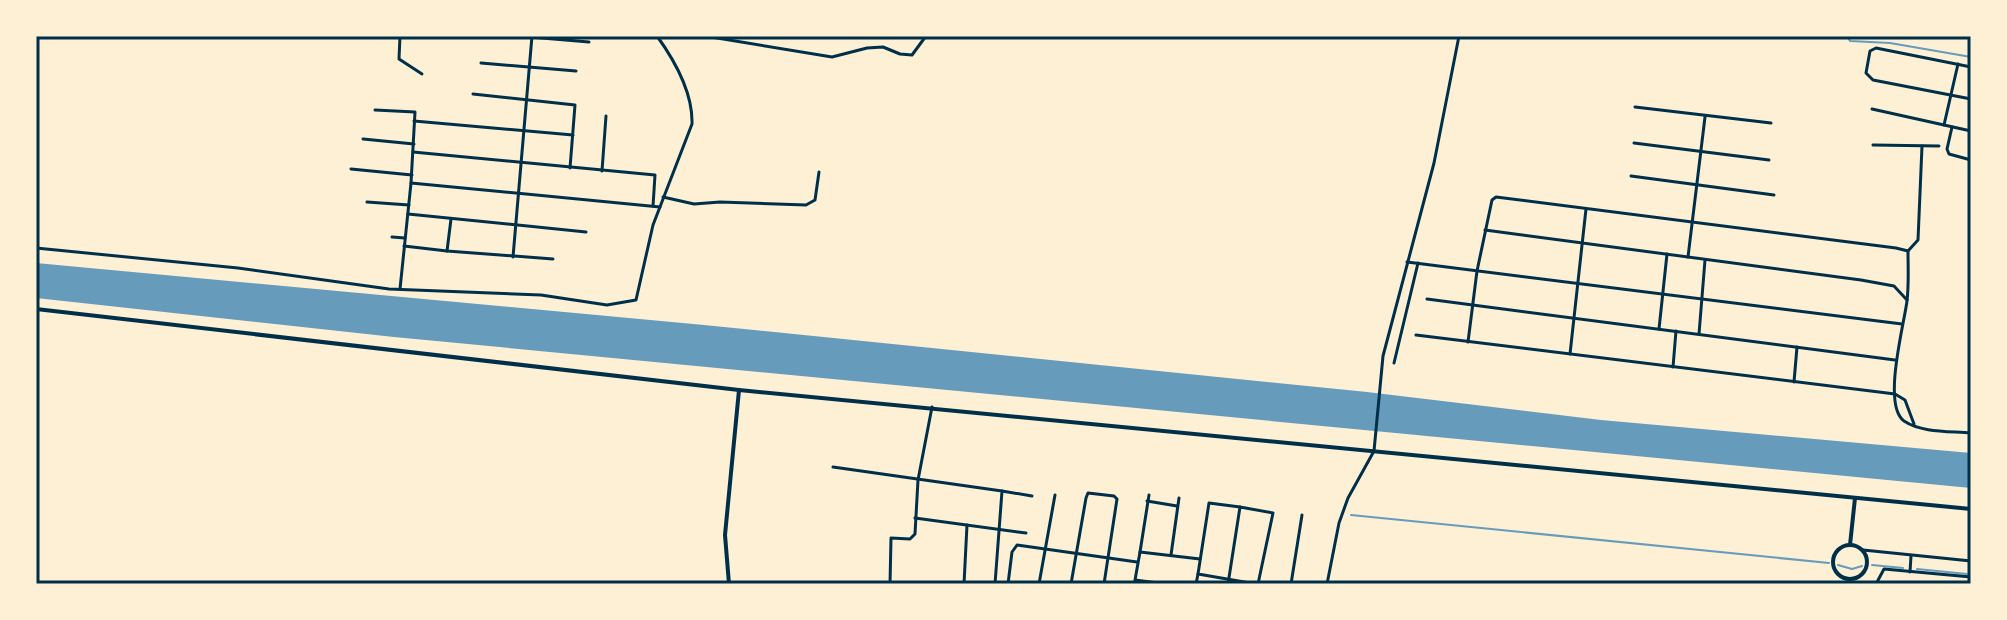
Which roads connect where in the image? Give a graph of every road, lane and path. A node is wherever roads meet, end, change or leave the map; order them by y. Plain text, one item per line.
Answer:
1 (400, 36) edge
2 (518, 36) edge
3 (532, 36) edge
4 (657, 36) edge
5 (705, 36) edge
6 (926, 36) edge
7 (1459, 36) edge
8 (589, 42) dead end
9 (481, 63) dead end
10 (1958, 64) junction
11 (529, 67) junction
12 (1971, 67) edge
13 (576, 71) dead end
14 (422, 74) dead end
15 (473, 94) dead end
16 (1952, 96) junction
17 (526, 99) junction
18 (1971, 99) edge
19 (1635, 107) dead end
20 (1872, 109) dead end
21 (375, 110) dead end
22 (606, 116) dead end
23 (1705, 117) junction
24 (414, 121) junction
25 (1771, 123) dead end
26 (1944, 125) junction
27 (1952, 127) junction
28 (523, 130) junction
29 (1971, 131) edge
30 (573, 135) junction
31 (363, 139) dead end
32 (1634, 143) dead end
33 (414, 144) junction
34 (1873, 145) dead end
35 (1922, 146) junction
36 (1939, 146) dead end
37 (1700, 151) junction
38 (413, 152) junction
39 (1769, 160) dead end
40 (1971, 160) edge
41 (521, 161) junction
42 (570, 168) junction
43 (351, 169) dead end
44 (602, 171) junction
45 (819, 172) dead end
46 (412, 175) junction
47 (1631, 176) dead end
48 (411, 183) junction
49 (1695, 185) junction
50 (518, 192) junction
51 (1774, 195) dead end
52 (663, 197) junction
53 (367, 202) dead end
54 (409, 205) junction
55 (653, 206) junction
56 (660, 207) junction
57 (1586, 209) junction
58 (408, 214) junction
59 (451, 219) junction
60 (1691, 223) junction
61 (515, 225) junction
62 (1485, 230) junction
63 (586, 232) dead end
64 (392, 237) dead end
65 (405, 238) junction
66 (1582, 243) junction
67 (404, 246) junction
68 (36, 248) edge
69 (447, 251) junction
70 (1908, 251) junction
71 (1667, 254) junction
72 (513, 257) junction
73 (1688, 257) junction
74 (553, 259) dead end
75 (1705, 260) junction
76 (1407, 262) junction
77 (1418, 263) junction
78 (1477, 271) junction
79 (1577, 283) junction
80 (400, 290) junction
81 (1663, 294) junction
82 (1427, 299) dead end
83 (1702, 299) junction
84 (1907, 300) junction
85 (1472, 305) junction
86 (36, 309) edge
87 (1573, 318) junction
88 (1902, 324) junction
89 (1659, 329) junction
90 (1676, 331) junction
91 (1699, 334) junction
92 (1416, 335) dead end
93 (1468, 342) junction
94 (1797, 347) junction
95 (1570, 354) junction
96 (1897, 360) junction
97 (1394, 363) dead end
98 (1673, 367) junction
99 (1794, 382) junction
100 (739, 390) junction
101 (1895, 394) junction
102 (932, 407) junction
103 (1915, 426) junction
104 (1971, 433) edge
105 (1374, 451) junction
106 (833, 467) dead end
107 (918, 480) junction
108 (1002, 491) junction
109 (1055, 495) dead end
110 (1149, 495) dead end
111 (1032, 496) dead end
112 (1179, 498) dead end
113 (1855, 498) junction
114 (1147, 501) junction
115 (1177, 506) junction
116 (1240, 507) junction
117 (1971, 509) edge
118 (1302, 515) dead end
119 (915, 518) junction
120 (967, 525) junction
121 (998, 529) junction
122 (1026, 533) dead end
123 (1850, 545) junction
124 (1863, 550) junction
125 (1044, 551) junction
126 (1140, 552) junction
127 (1075, 555) junction
128 (1171, 555) junction
129 (1911, 556) junction
130 (1201, 559) junction
131 (1107, 560) junction
132 (1971, 561) edge
133 (1137, 562) junction
134 (1910, 572) junction
135 (1198, 574) junction
136 (1842, 577) junction
137 (1971, 577) edge
138 (1229, 578) junction
139 (1852, 581) edge
140 (1134, 582) edge
141 (729, 584) edge
142 (890, 584) edge
143 (964, 584) edge
144 (995, 584) edge
145 (1008, 584) edge
146 (1039, 584) edge
147 (1071, 584) edge
148 (1104, 584) edge
149 (1166, 584) edge
150 (1196, 584) edge
151 (1228, 584) edge
152 (1257, 584) edge
153 (1291, 584) edge
154 (1327, 584) edge
155 (1841, 584) edge
156 (1876, 584) edge

1 - 14 street
2 - 3 street
3 - 8 street
3 - 11 street
4 - 52 street
5 - 6 street
7 - 76 street
9 - 11 street
10 - 12 street
10 - 16 street
10 - 16 street
11 - 13 street
11 - 17 street
15 - 17 street
16 - 18 street
16 - 26 street
17 - 28 street
17 - 30 street
19 - 23 street
20 - 26 street
21 - 24 street
22 - 44 street
23 - 25 street
23 - 37 street
24 - 28 street
24 - 33 street
26 - 27 street
27 - 29 street
27 - 40 street
28 - 30 street
28 - 41 street
30 - 42 street
31 - 33 street
32 - 37 street
33 - 38 street
34 - 35 street
35 - 36 street
35 - 70 street
37 - 39 street
37 - 49 street
38 - 41 street
38 - 46 street
41 - 42 street
41 - 50 street
42 - 44 street
43 - 46 street
44 - 55 street
45 - 52 street
46 - 48 street
47 - 49 street
48 - 50 street
48 - 54 street
49 - 51 street
49 - 60 street
50 - 55 street
50 - 61 street
52 - 56 street
53 - 54 street
54 - 58 street
55 - 56 street
56 - 80 street
57 - 60 street
57 - 62 street
57 - 66 street
58 - 59 street
58 - 65 street
59 - 61 street
59 - 69 street
60 - 70 street
60 - 73 street
61 - 63 street
61 - 72 street
62 - 66 street
62 - 78 street
64 - 65 street
65 - 67 street
66 - 71 street
66 - 79 street
67 - 69 street
67 - 80 street
68 - 80 street
69 - 72 street
70 - 84 street
71 - 73 street
71 - 81 street
72 - 74 street
73 - 75 street
75 - 83 street
75 - 84 street
76 - 77 street
76 - 105 street
77 - 78 street
77 - 97 street
78 - 79 street
78 - 85 street
79 - 81 street
79 - 87 street
81 - 83 street
81 - 89 street
82 - 85 street
83 - 88 street
83 - 91 street
84 - 88 street
85 - 87 street
85 - 93 street
86 - 100 street
87 - 89 street
87 - 95 street
88 - 96 street
89 - 90 street
90 - 91 street
90 - 98 street
91 - 94 street
92 - 93 street
93 - 95 street
94 - 96 street
94 - 99 street
95 - 98 street
96 - 101 street
98 - 99 street
99 - 101 street
100 - 102 street
100 - 141 street
101 - 103 street
101 - 103 street
102 - 105 street
102 - 107 street
103 - 104 street
105 - 113 street
105 - 154 street
106 - 107 street
107 - 108 street
107 - 119 street
108 - 111 street
108 - 121 street
109 - 125 street
110 - 114 street
112 - 115 street
113 - 117 street
113 - 123 street
114 - 115 street
114 - 126 street
115 - 128 street
116 - 130 street
116 - 138 street
116 - 152 street
118 - 153 street
119 - 120 street
119 - 142 street
120 - 121 street
120 - 143 street
121 - 122 street
121 - 144 street
123 - 124 street
123 - 136 street
124 - 129 street
124 - 139 street
125 - 127 street
125 - 145 street
125 - 146 street
126 - 128 street
126 - 133 street
127 - 131 street
127 - 131 street
127 - 147 street
128 - 130 street
129 - 132 street
129 - 134 street
130 - 135 street
131 - 133 street
131 - 148 street
133 - 140 street
134 - 137 street
134 - 156 street
135 - 138 street
135 - 150 street
136 - 139 street
136 - 155 street
138 - 151 street
138 - 152 street
140 - 149 street

